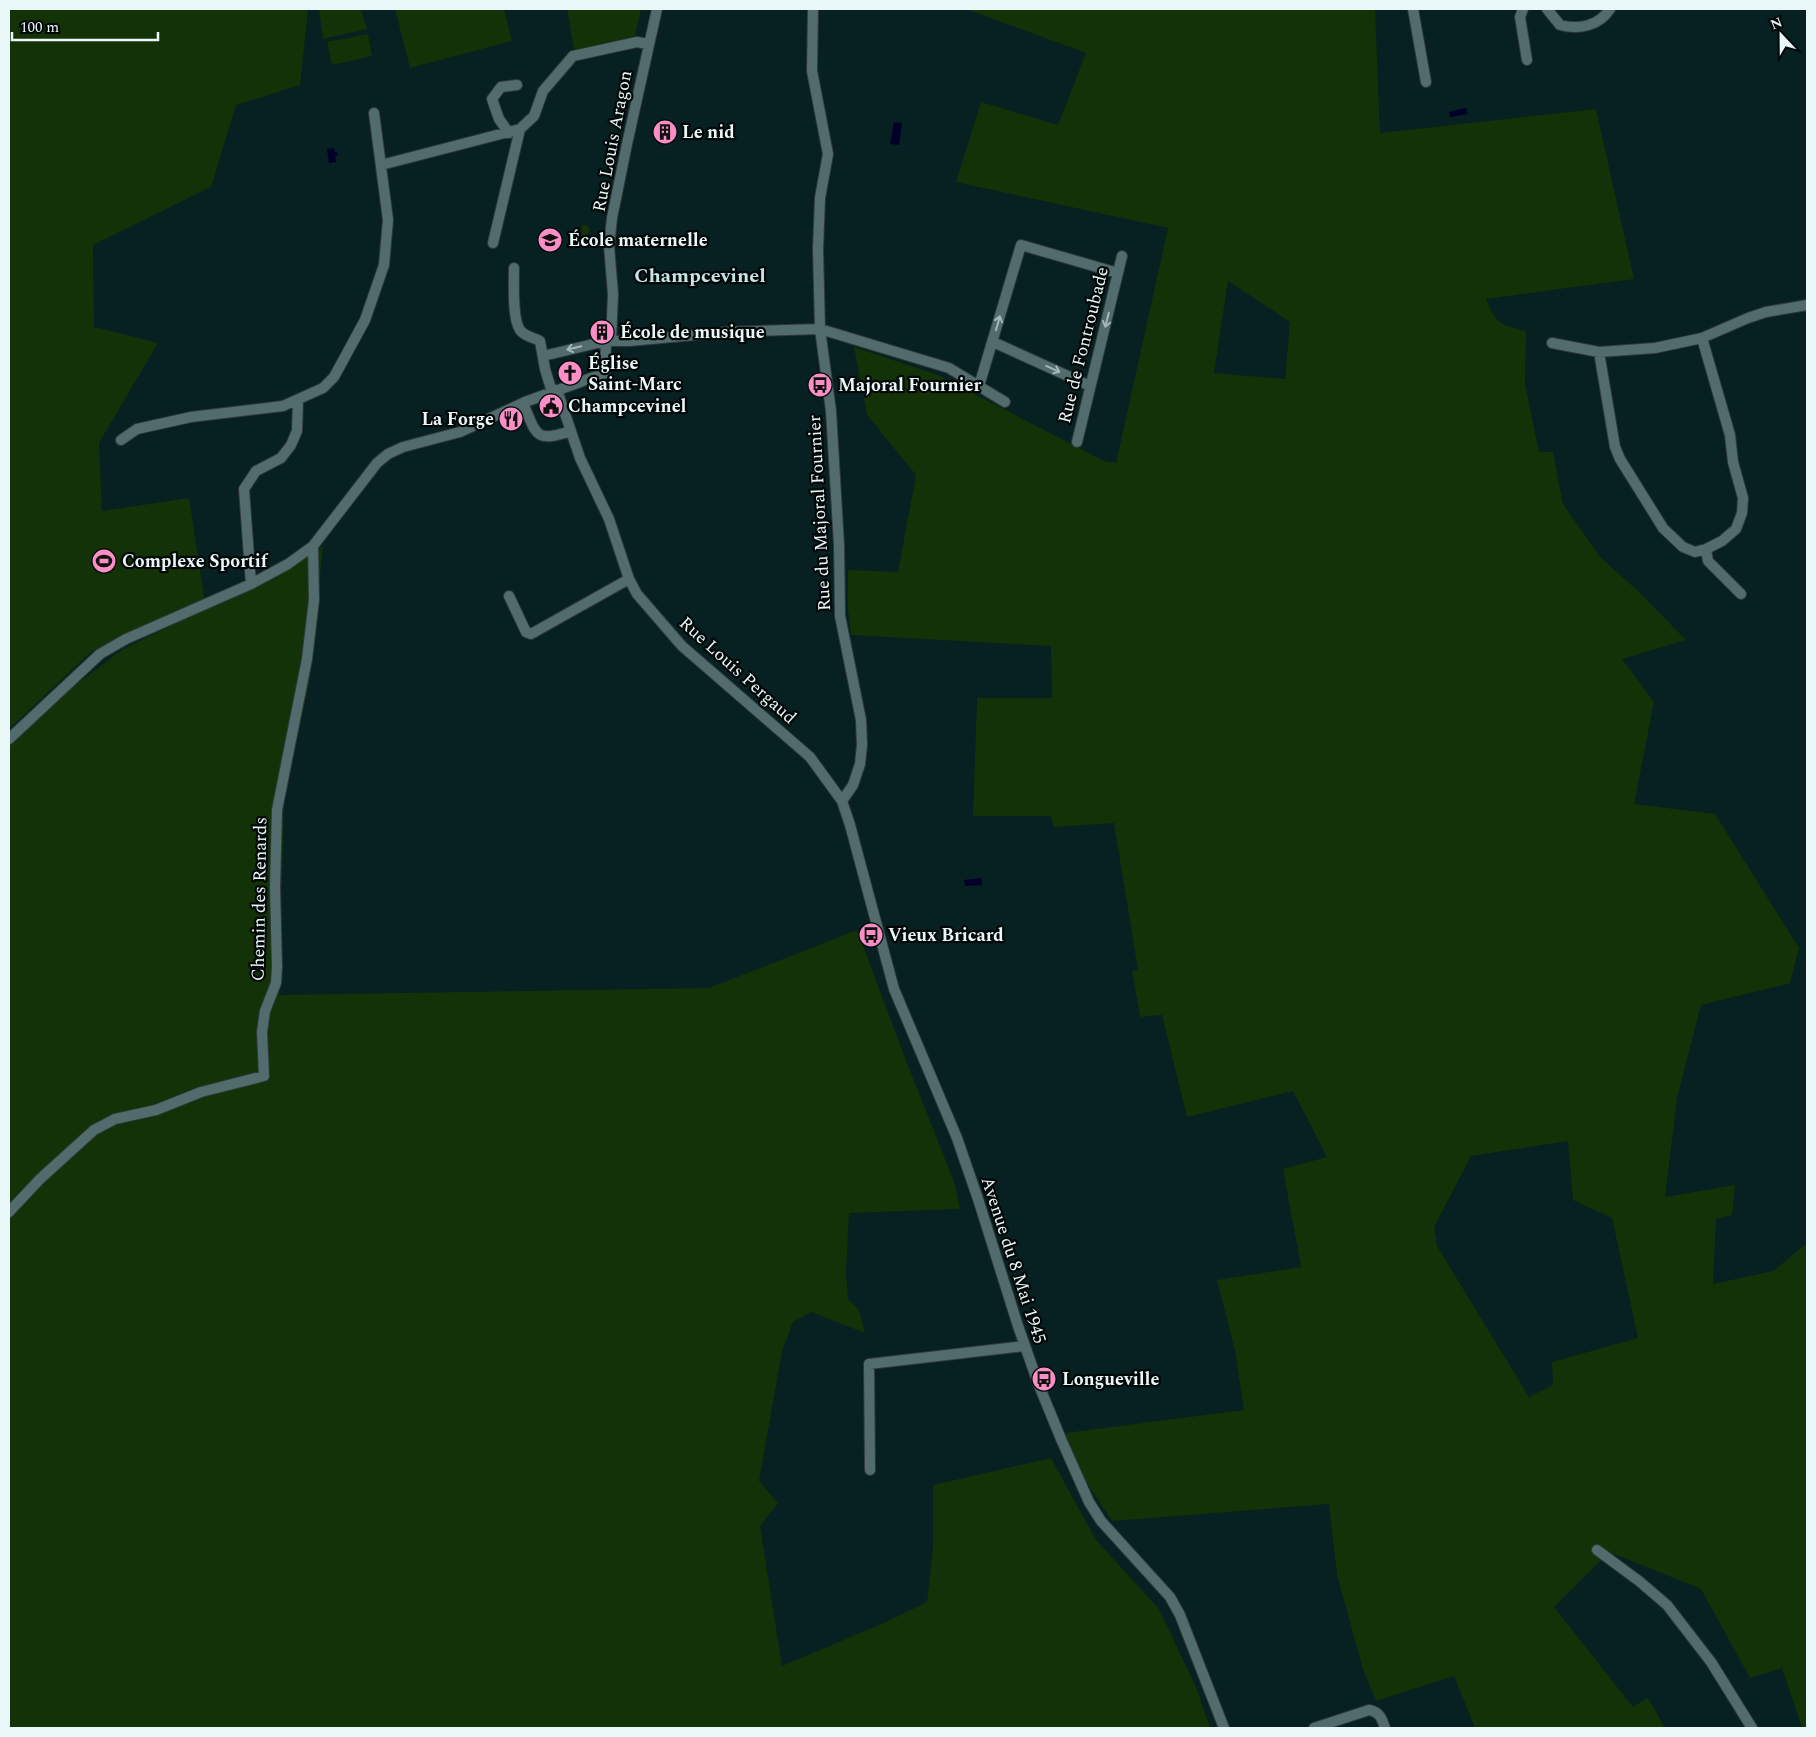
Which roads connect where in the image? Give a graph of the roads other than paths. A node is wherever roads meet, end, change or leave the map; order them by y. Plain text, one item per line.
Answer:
1 (657, 9) edge
2 (813, 9) edge
3 (1413, 9) edge
4 (1523, 9) edge
5 (1547, 9) edge
6 (1610, 9) edge
7 (648, 44) junction
8 (1527, 60) dead end
9 (1426, 82) dead end
10 (517, 85) dead end
11 (374, 113) dead end
12 (520, 129) junction
13 (509, 133) junction
14 (381, 165) junction
15 (493, 243) dead end
16 (1122, 256) dead end
17 (514, 268) dead end
18 (1118, 273) junction
19 (1807, 305) edge
20 (820, 328) junction
21 (1702, 338) junction
22 (608, 341) junction
23 (992, 342) junction
24 (1552, 343) dead end
25 (1599, 352) junction
26 (543, 356) junction
27 (979, 386) junction
28 (1090, 386) junction
29 (554, 391) junction
30 (298, 400) junction
31 (1005, 402) dead end
32 (523, 403) junction
33 (571, 431) junction
34 (121, 440) dead end
35 (1077, 442) dead end
36 (313, 546) junction
37 (1706, 549) junction
38 (629, 579) junction
39 (251, 584) junction
40 (1741, 594) dead end
41 (510, 596) dead end
42 (9, 739) edge
43 (842, 801) junction
44 (9, 1212) edge
45 (1025, 1346) junction
46 (870, 1470) dead end
47 (1597, 1550) dead end
48 (1224, 1728) edge
49 (1314, 1728) edge
50 (1385, 1728) edge
51 (1752, 1728) edge

1 - 7 street, Rue Louis Aragon
2 - 20 street, Rue du Majoral Fournier
3 - 9 street
4 - 8 street
5 - 6 street
7 - 12 street
7 - 22 street, Rue Louis Aragon
10 - 13 street
11 - 14 street
12 - 13 street
12 - 15 street
13 - 14 street
14 - 30 street
16 - 18 street, Rue de Fontroubade
17 - 26 street, Rue Louis Pergaud
23 -> 18 street
18 -> 28 street, Rue de Fontroubade
19 - 21 street
20 - 22 street
20 - 27 street
20 - 43 street, Rue du Majoral Fournier
21 - 25 street
21 - 37 street
22 -> 26 street
22 - 29 street, Rue Louis Aragon
23 - 27 street
23 -> 28 street
24 - 25 street
25 - 37 street
26 - 29 street, Rue Louis Pergaud
27 - 31 street
28 - 35 street, Rue de Fontroubade
29 - 32 street
29 - 33 street, Rue Louis Pergaud
30 - 34 street
30 - 39 street
32 - 33 street
32 - 36 street
33 - 38 street, Rue Louis Pergaud
36 - 39 street
36 - 44 street, Chemin des Renards
37 - 40 street
38 - 41 street
38 - 43 street, Rue Louis Pergaud
39 - 42 street
43 - 45 street, Avenue du 8 Mai 1945
45 - 46 street
45 - 48 street, Avenue du 8 Mai 1945
47 - 51 street
49 - 50 street

